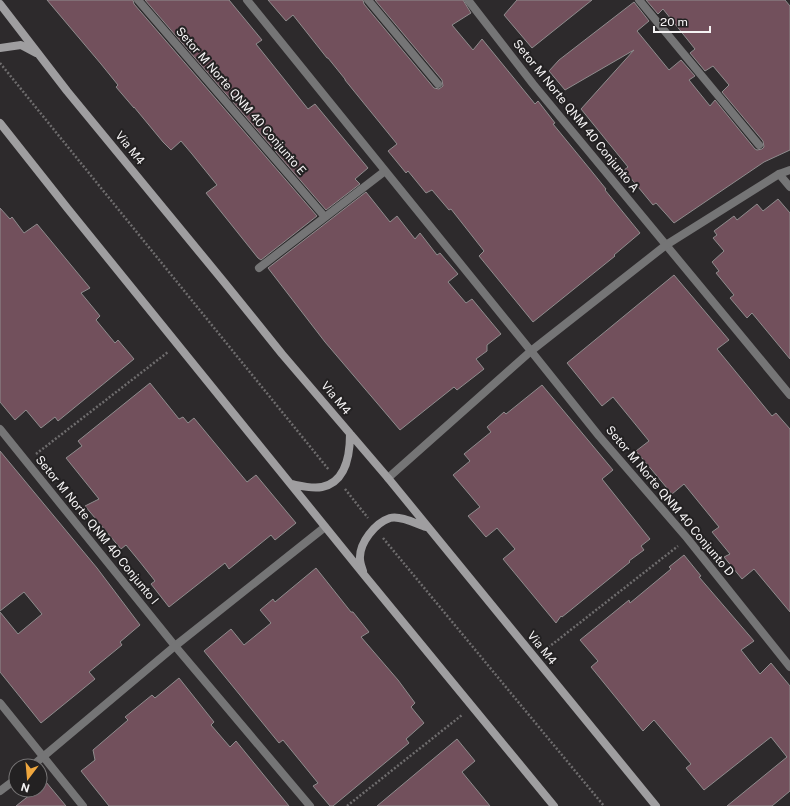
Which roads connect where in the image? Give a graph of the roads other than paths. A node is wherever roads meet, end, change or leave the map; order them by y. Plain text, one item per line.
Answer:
1 (138, 0) edge
2 (248, 0) edge
3 (368, 0) edge
4 (468, 0) edge
5 (638, 0) edge
6 (0, 4) edge
7 (0, 48) edge
8 (39, 54) junction
9 (438, 84) dead end
10 (0, 123) edge
11 (759, 145) dead end
12 (790, 170) edge
13 (385, 171) junction
14 (779, 174) junction
15 (790, 187) edge
16 (325, 217) junction
17 (666, 245) junction
18 (259, 268) dead end
19 (531, 351) junction
20 (790, 395) edge
21 (0, 429) edge
22 (350, 434) junction
23 (388, 478) junction
24 (291, 484) junction
25 (325, 527) junction
26 (427, 527) junction
27 (365, 576) junction
28 (175, 646) junction
29 (790, 667) edge
30 (0, 703) edge
31 (43, 757) junction
32 (8, 784) edge
33 (0, 791) edge
34 (83, 806) edge
35 (310, 806) edge
36 (554, 806) edge
37 (656, 806) edge

1 - 16 street, Setor M Norte QNM 40 Conjunto E
2 - 13 street, Setor M Norte QNM 40 Conjunto D
3 - 9 street
4 - 17 street, Setor M Norte QNM 40 Conjunto A
5 - 11 street
6 - 8 main road, Via M4
7 - 8 main road
8 - 22 main road, Via M4
10 - 24 main road
12 - 14 street
13 - 16 street
13 - 19 street, Setor M Norte QNM 40 Conjunto D
14 - 15 street
14 - 17 street
16 - 18 street
17 - 19 street
17 - 20 street, Setor M Norte QNM 40 Conjunto A
19 - 23 street
19 - 29 street, Setor M Norte QNM 40 Conjunto D
21 - 28 street, Setor M Norte QNM 40 Conjunto I
22 - 23 main road, Via M4
22 - 24 main road
23 - 26 main road, Via M4
24 - 25 main road
25 - 27 main road
25 - 28 street
26 - 27 main road
26 - 37 main road, Via M4
27 - 36 main road
28 - 31 street
28 - 35 street, Setor M Norte QNM 40 Conjunto I
30 - 31 street
31 - 34 street
32 - 33 street

